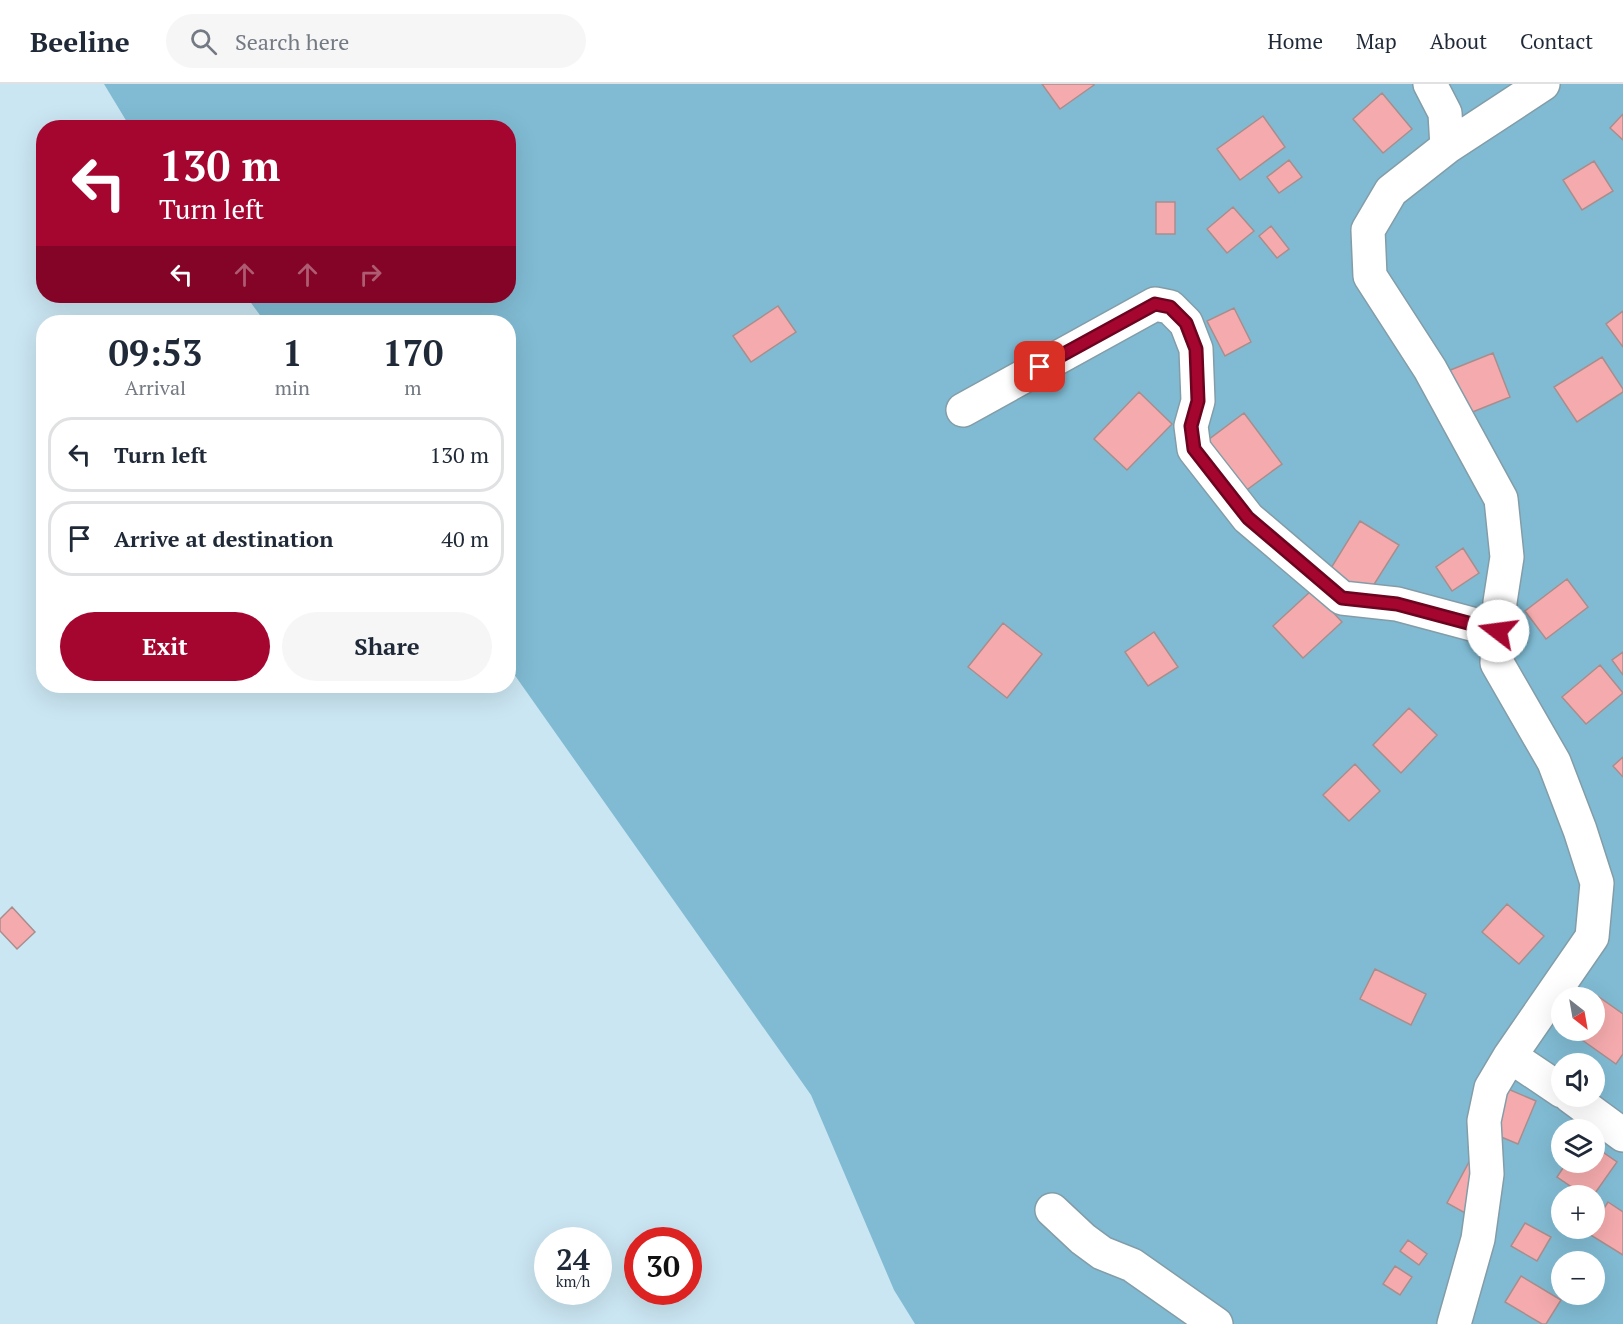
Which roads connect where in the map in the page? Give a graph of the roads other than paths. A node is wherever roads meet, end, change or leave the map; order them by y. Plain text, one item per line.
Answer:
1 (1430, 84) edge
2 (1543, 84) edge
3 (1447, 147) junction
4 (963, 410) dead end
5 (1498, 631) junction
6 (1510, 1056) junction
7 (1551, 1084) edge
8 (1585, 1107) edge
9 (1623, 1135) edge
10 (1052, 1210) dead end
11 (1216, 1324) edge
12 (1454, 1324) edge

1 - 3 street
2 - 3 street
3 - 5 street
4 - 5 street
5 - 6 street
6 - 7 street
6 - 12 street
8 - 9 street
10 - 11 street

